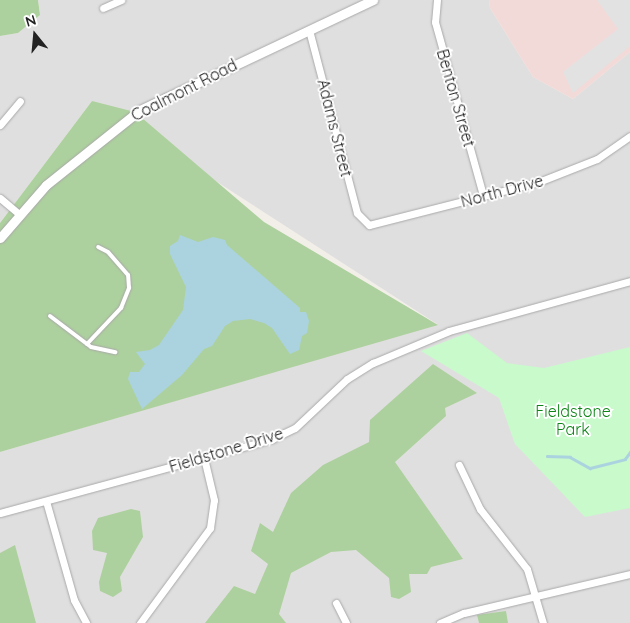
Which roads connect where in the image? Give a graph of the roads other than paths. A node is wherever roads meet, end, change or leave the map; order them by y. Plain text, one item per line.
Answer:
1 (121, 0) edge
2 (373, 0) edge
3 (437, 0) edge
4 (103, 8) dead end
5 (309, 30) junction
6 (20, 101) dead end
7 (0, 124) edge
8 (630, 136) edge
9 (483, 195) junction
10 (0, 198) edge
11 (19, 214) junction
12 (366, 224) joint
13 (0, 238) edge
14 (98, 247) dead end
15 (630, 281) edge
16 (50, 316) dead end
17 (87, 344) junction
18 (116, 352) dead end
19 (204, 458) junction
20 (459, 465) dead end
21 (46, 501) junction
22 (0, 514) edge
23 (630, 574) edge
24 (537, 596) junction
25 (336, 603) dead end
26 (86, 623) edge
27 (140, 623) edge
28 (346, 623) edge
29 (440, 623) edge
30 (543, 623) edge

1 - 4 street
2 - 5 street, Coalmont Road
3 - 9 street, Benton Street
5 - 11 street, Coalmont Road
5 - 12 street, Adams Street
6 - 7 street
8 - 9 street, North Drive
9 - 12 street, North Drive
10 - 11 street
11 - 13 street, Coalmont Road
14 - 17 lane
15 - 19 street, Fieldstone Drive
16 - 17 lane
17 - 18 lane
19 - 21 street, Fieldstone Drive
19 - 27 street
20 - 24 street
21 - 22 street, Fieldstone Drive
21 - 26 street
23 - 24 street
24 - 29 street
24 - 30 street
25 - 28 street

